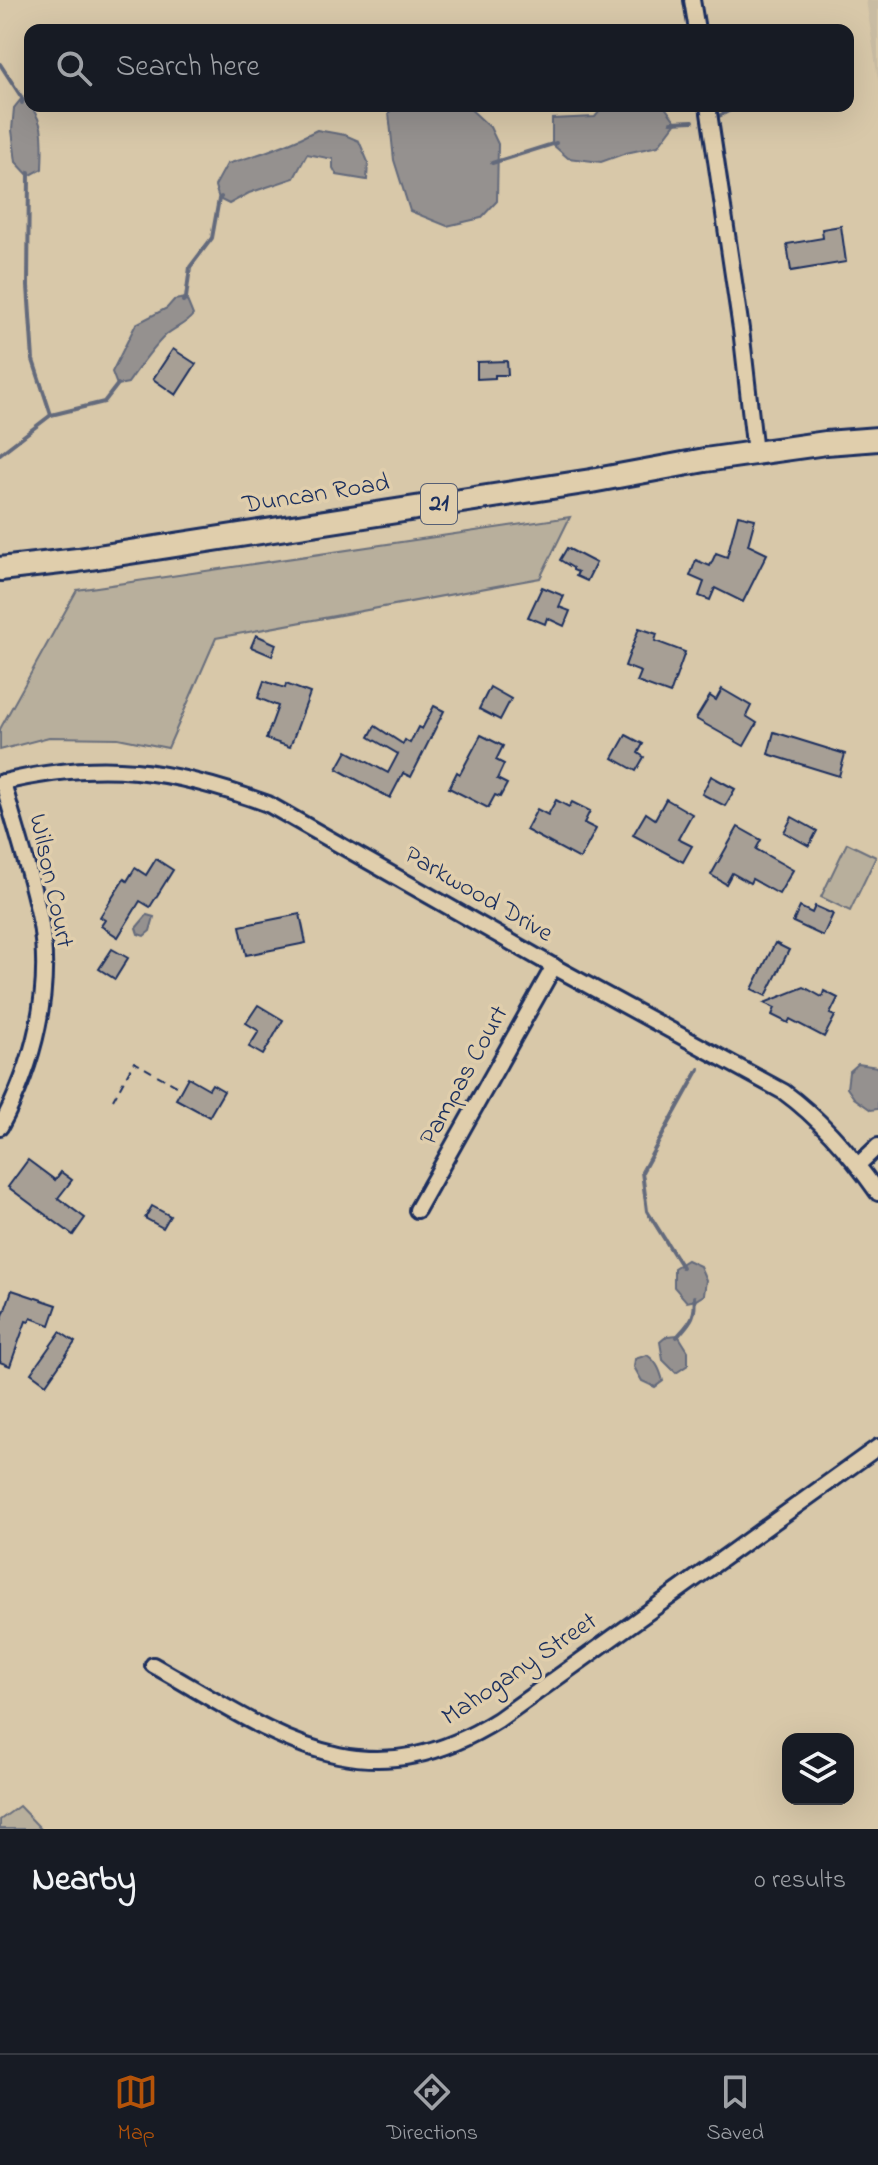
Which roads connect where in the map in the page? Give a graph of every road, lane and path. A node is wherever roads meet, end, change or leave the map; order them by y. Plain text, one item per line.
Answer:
1 (692, 0) edge
2 (696, 24) edge
3 (709, 112) edge
4 (878, 439) edge
5 (755, 453) junction
6 (0, 569) edge
7 (2, 783) edge
8 (554, 966) junction
9 (182, 1089) dead end
10 (113, 1100) dead end
11 (0, 1127) edge
12 (878, 1146) edge
13 (858, 1165) junction
14 (878, 1193) edge
15 (417, 1210) dead end
16 (878, 1447) edge
17 (153, 1665) dead end

1 - 2 street
3 - 5 street
4 - 5 highway, Duncan Road / 21
5 - 6 highway, Duncan Road / 21
7 - 8 street, Parkwood Drive
7 - 11 street, Wilson Court
8 - 13 street, Parkwood Drive
8 - 15 street, Pampas Court
9 - 10 path
12 - 13 street
13 - 14 street, Parkwood Drive
16 - 17 street, Mahogany Street

